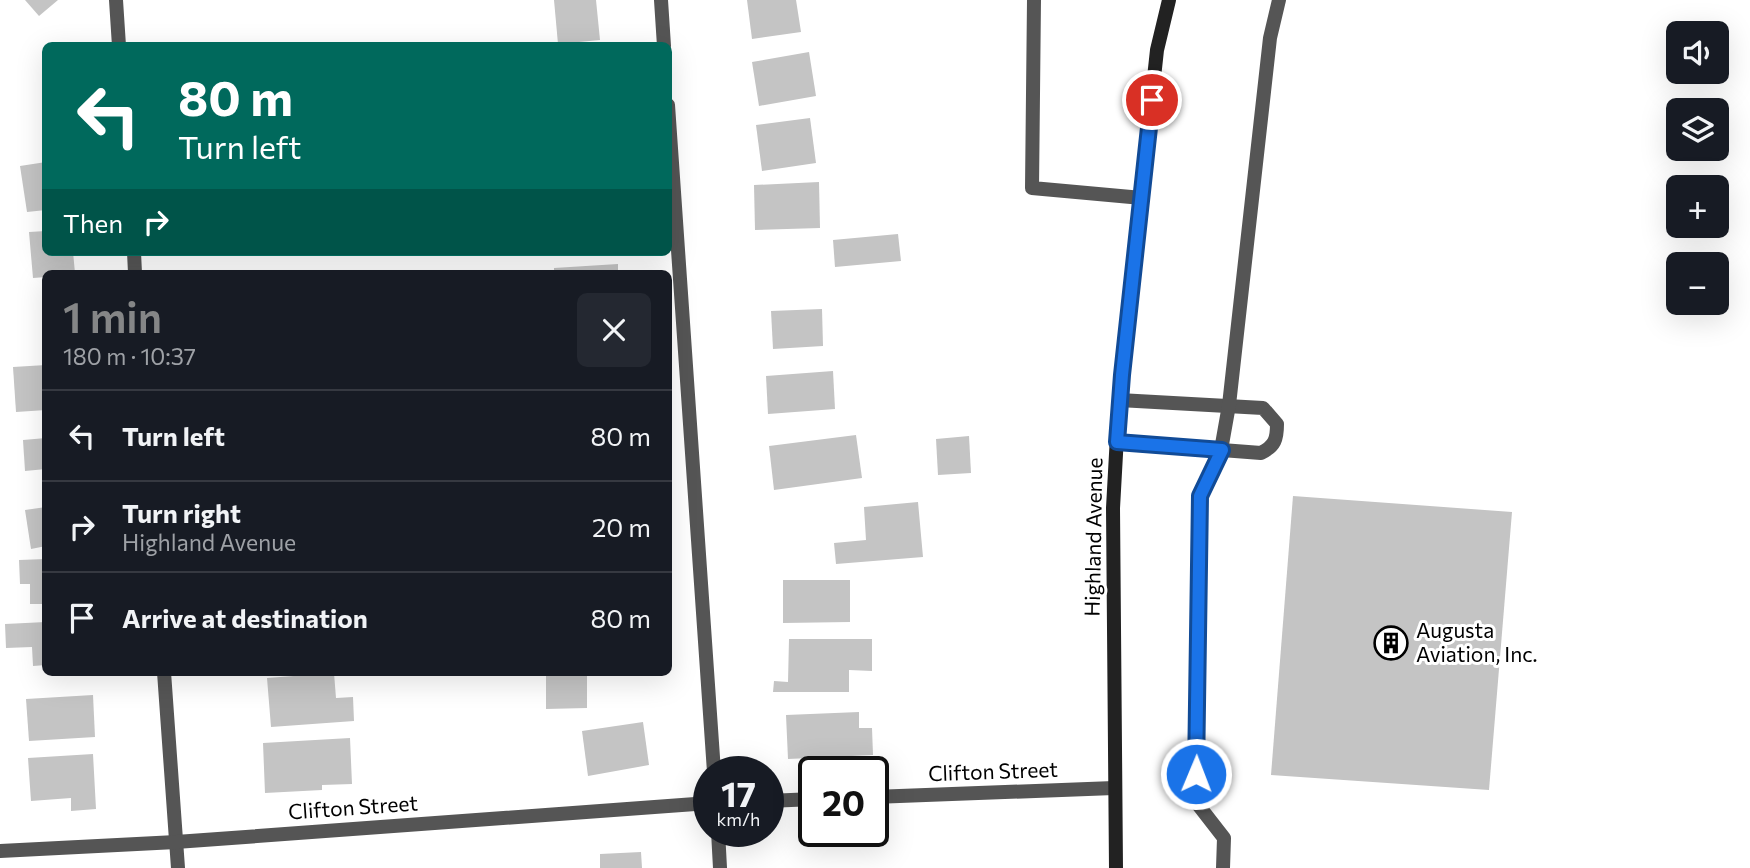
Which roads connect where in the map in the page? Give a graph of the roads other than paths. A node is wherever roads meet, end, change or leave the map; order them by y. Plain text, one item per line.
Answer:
1 (116, 0) edge
2 (661, 0) edge
3 (1034, 0) edge
4 (1168, 0) edge
5 (1279, 0) edge
6 (119, 42) edge
7 (664, 42) edge
8 (672, 163) edge
9 (1142, 198) junction
10 (1119, 400) junction
11 (1229, 405) junction
12 (1117, 442) junction
13 (1222, 450) junction
14 (164, 676) edge
15 (713, 756) edge
16 (1114, 788) junction
17 (889, 796) edge
18 (693, 804) edge
19 (176, 842) junction
20 (719, 847) edge
21 (0, 851) edge
22 (178, 868) edge
23 (720, 868) edge
24 (1116, 868) edge
25 (1223, 868) edge

1 - 6 street
2 - 7 street
3 - 9 street
4 - 9 main road, Highland Avenue
5 - 11 street
8 - 15 street
9 - 10 main road, Highland Avenue
10 - 11 street
10 - 12 main road, Highland Avenue
11 - 13 street
11 - 13 street
12 - 13 street
12 - 16 main road, Highland Avenue
13 - 25 street
14 - 19 street
16 - 17 street, Clifton Street
16 - 24 main road, Highland Avenue
18 - 19 street, Clifton Street
19 - 21 street, Clifton Street
19 - 22 street
20 - 23 street

